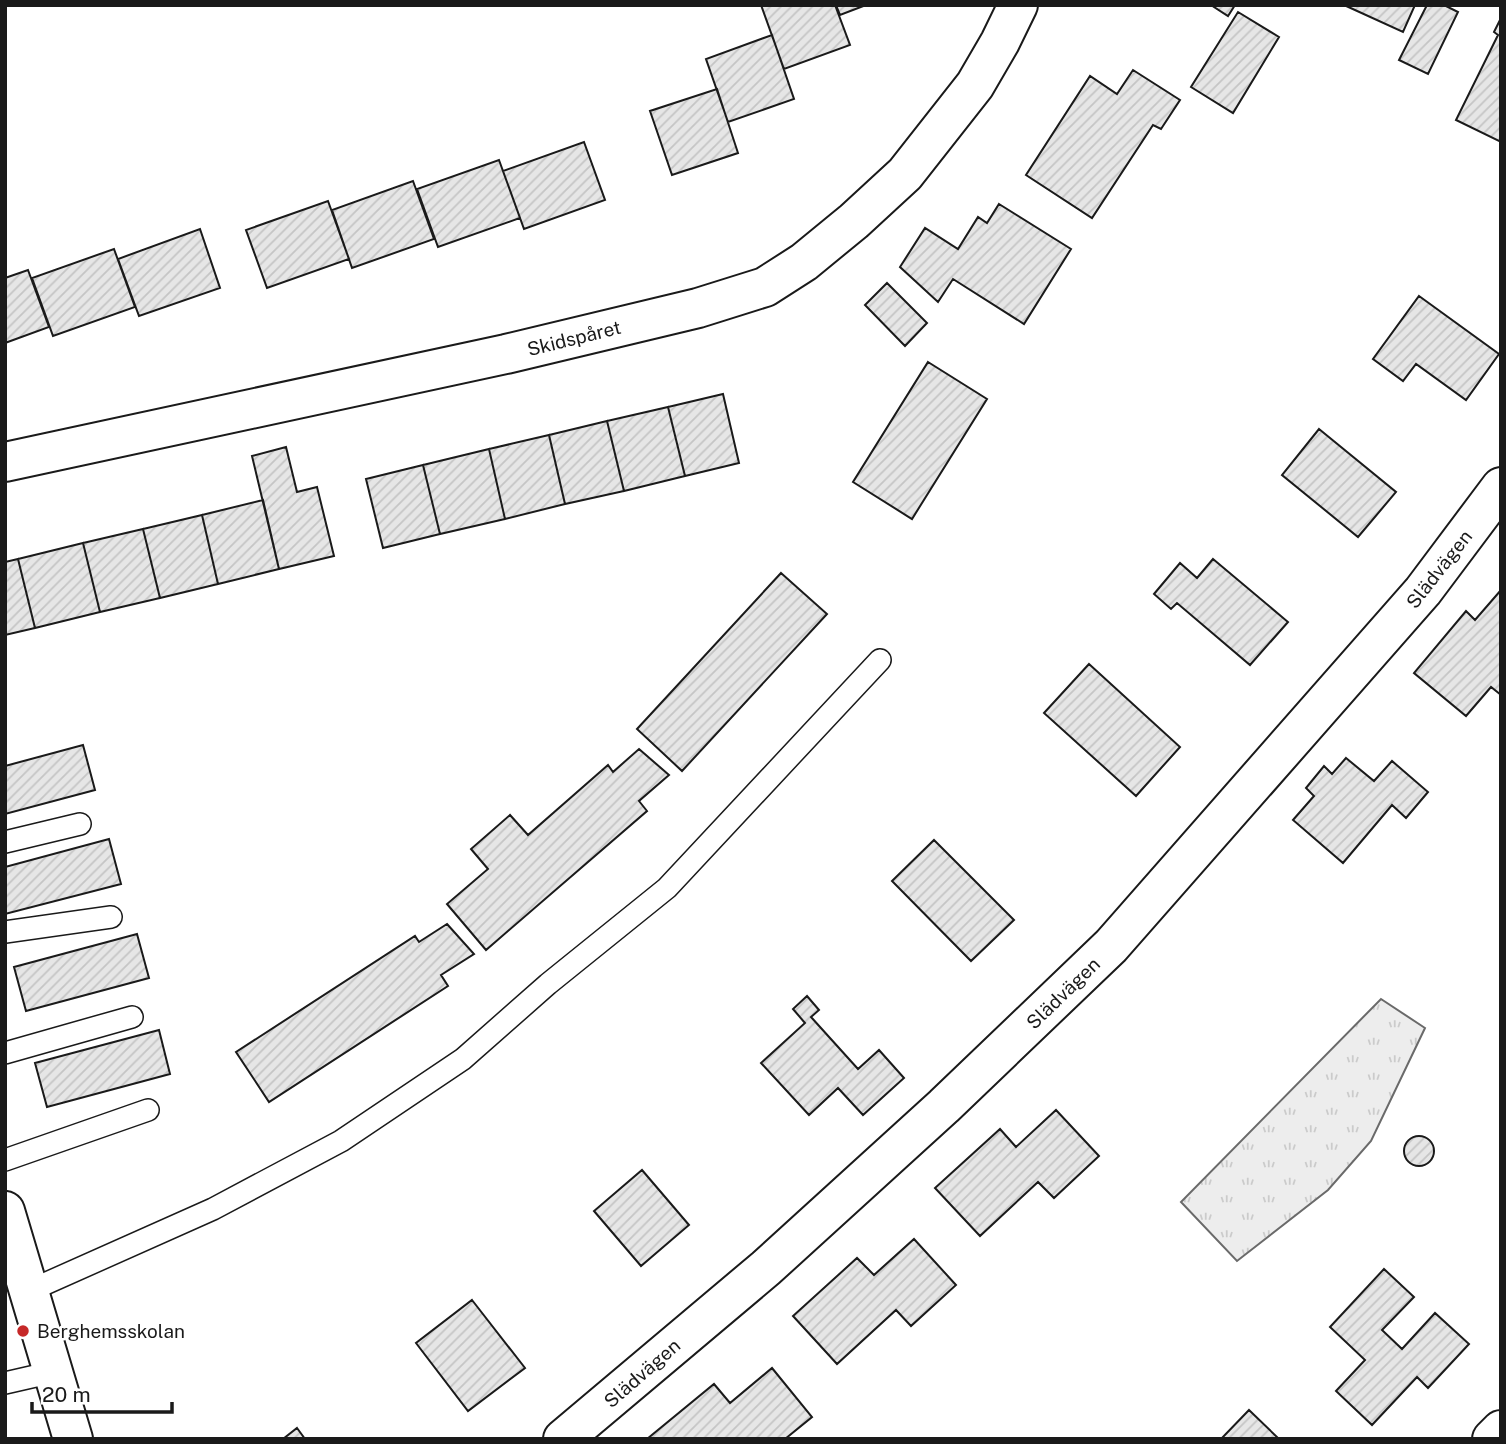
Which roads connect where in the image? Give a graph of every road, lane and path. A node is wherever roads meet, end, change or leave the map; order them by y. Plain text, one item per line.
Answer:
1 (1018, 5) edge
2 (5, 462) edge
3 (1501, 487) edge
4 (880, 660) dead end
5 (80, 824) dead end
6 (5, 842) edge
7 (111, 917) dead end
8 (5, 932) edge
9 (132, 1017) dead end
10 (5, 1053) edge
11 (148, 1110) dead end
12 (5, 1160) edge
13 (5, 1211) edge
14 (29, 1291) junction
15 (53, 1372) junction
16 (5, 1383) edge
17 (1501, 1430) edge
18 (73, 1439) edge
19 (563, 1439) edge
20 (1492, 1439) edge

1 - 2 street, Skidspåret
3 - 19 street, Slädvägen
4 - 14 lane
5 - 6 lane
7 - 8 lane
9 - 10 lane
11 - 12 lane
13 - 14 street
14 - 15 street
15 - 16 lane
15 - 18 street
17 - 20 street

